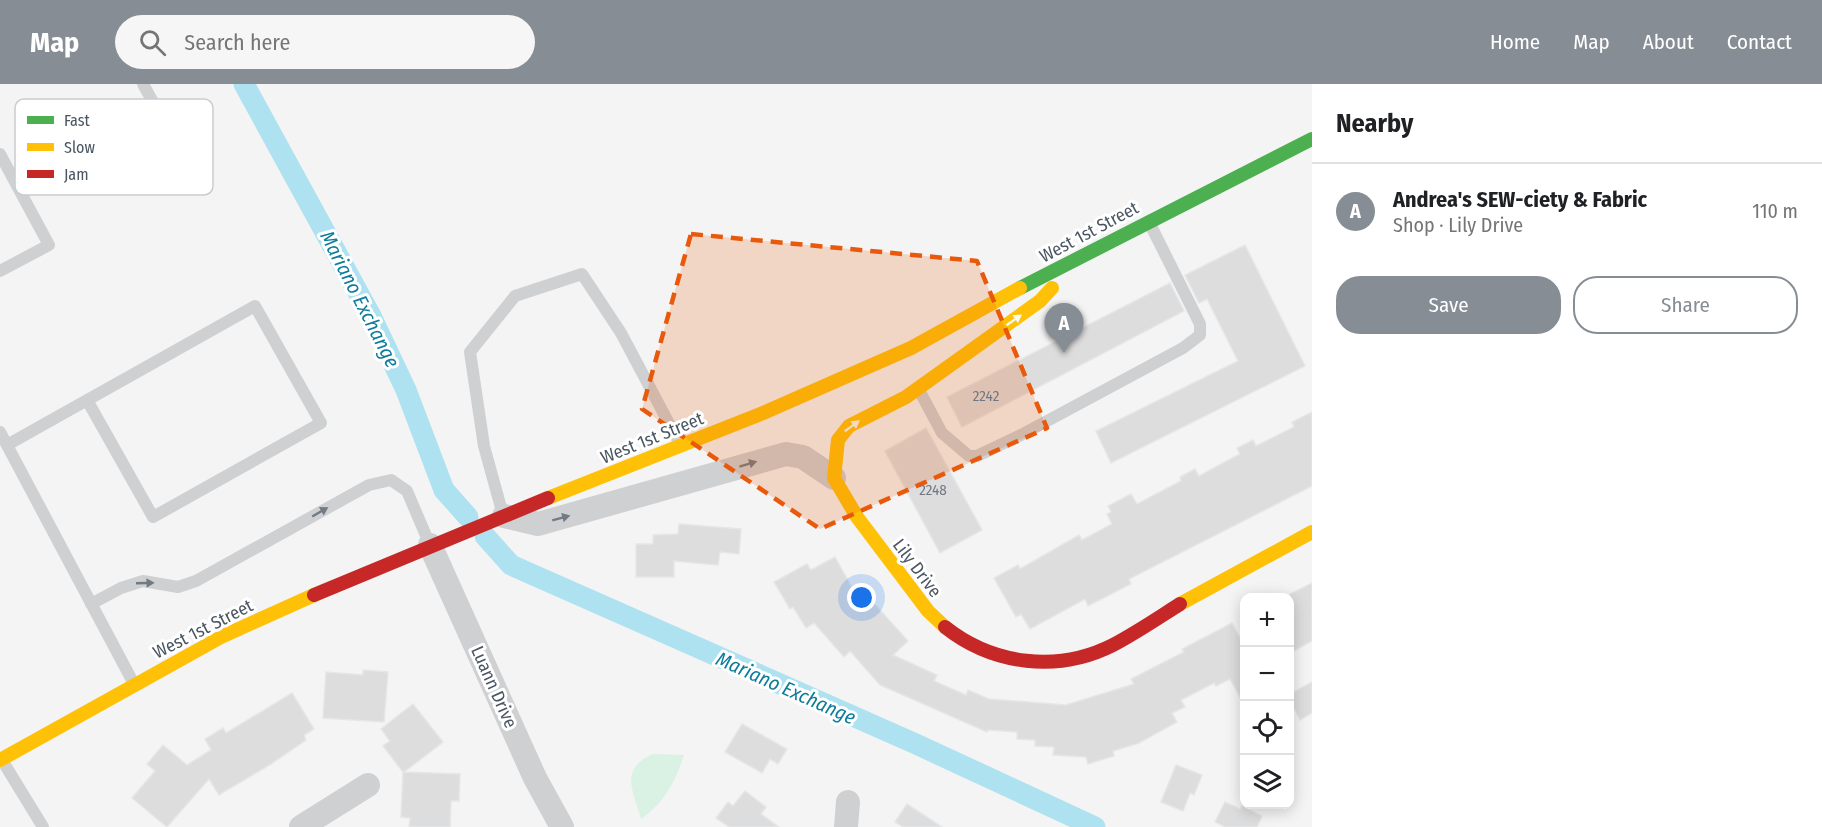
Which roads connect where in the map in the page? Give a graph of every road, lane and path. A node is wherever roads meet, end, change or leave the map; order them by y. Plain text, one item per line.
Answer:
1 (143, 84) edge
2 (151, 99) edge
3 (1312, 139) edge
4 (0, 154) edge
5 (15, 182) edge
6 (22, 195) edge
7 (1148, 221) junction
8 (1085, 253) junction
9 (0, 272) edge
10 (918, 388) junction
11 (87, 400) junction
12 (0, 432) edge
13 (7, 446) junction
14 (681, 446) junction
15 (834, 478) junction
16 (504, 516) junction
17 (1312, 532) edge
18 (430, 545) junction
19 (91, 604) junction
20 (135, 685) junction
21 (1, 759) edge
22 (368, 785) dead end
23 (848, 802) dead end
24 (43, 827) edge
25 (301, 827) edge
26 (562, 827) edge
27 (846, 827) edge

1 - 2 lane
3 - 7 main road, West 1st Street
4 - 5 lane
6 - 9 lane
7 - 8 main road, West 1st Street
7 - 10 lane
10 -> 8 main road
8 - 14 main road, West 1st Street
15 -> 10 main road
11 - 11 lane
11 - 13 lane
12 - 13 lane
13 - 19 lane
14 - 16 main road, West 1st Street
14 - 16 lane
16 -> 15 street
15 - 17 main road, Lily Drive
16 - 18 main road, West 1st Street
19 -> 18 lane
18 - 20 main road, West 1st Street
18 - 26 street, Luann Drive
19 - 20 lane
20 - 21 main road, West 1st Street
21 - 24 lane
22 - 25 street
23 - 27 street

